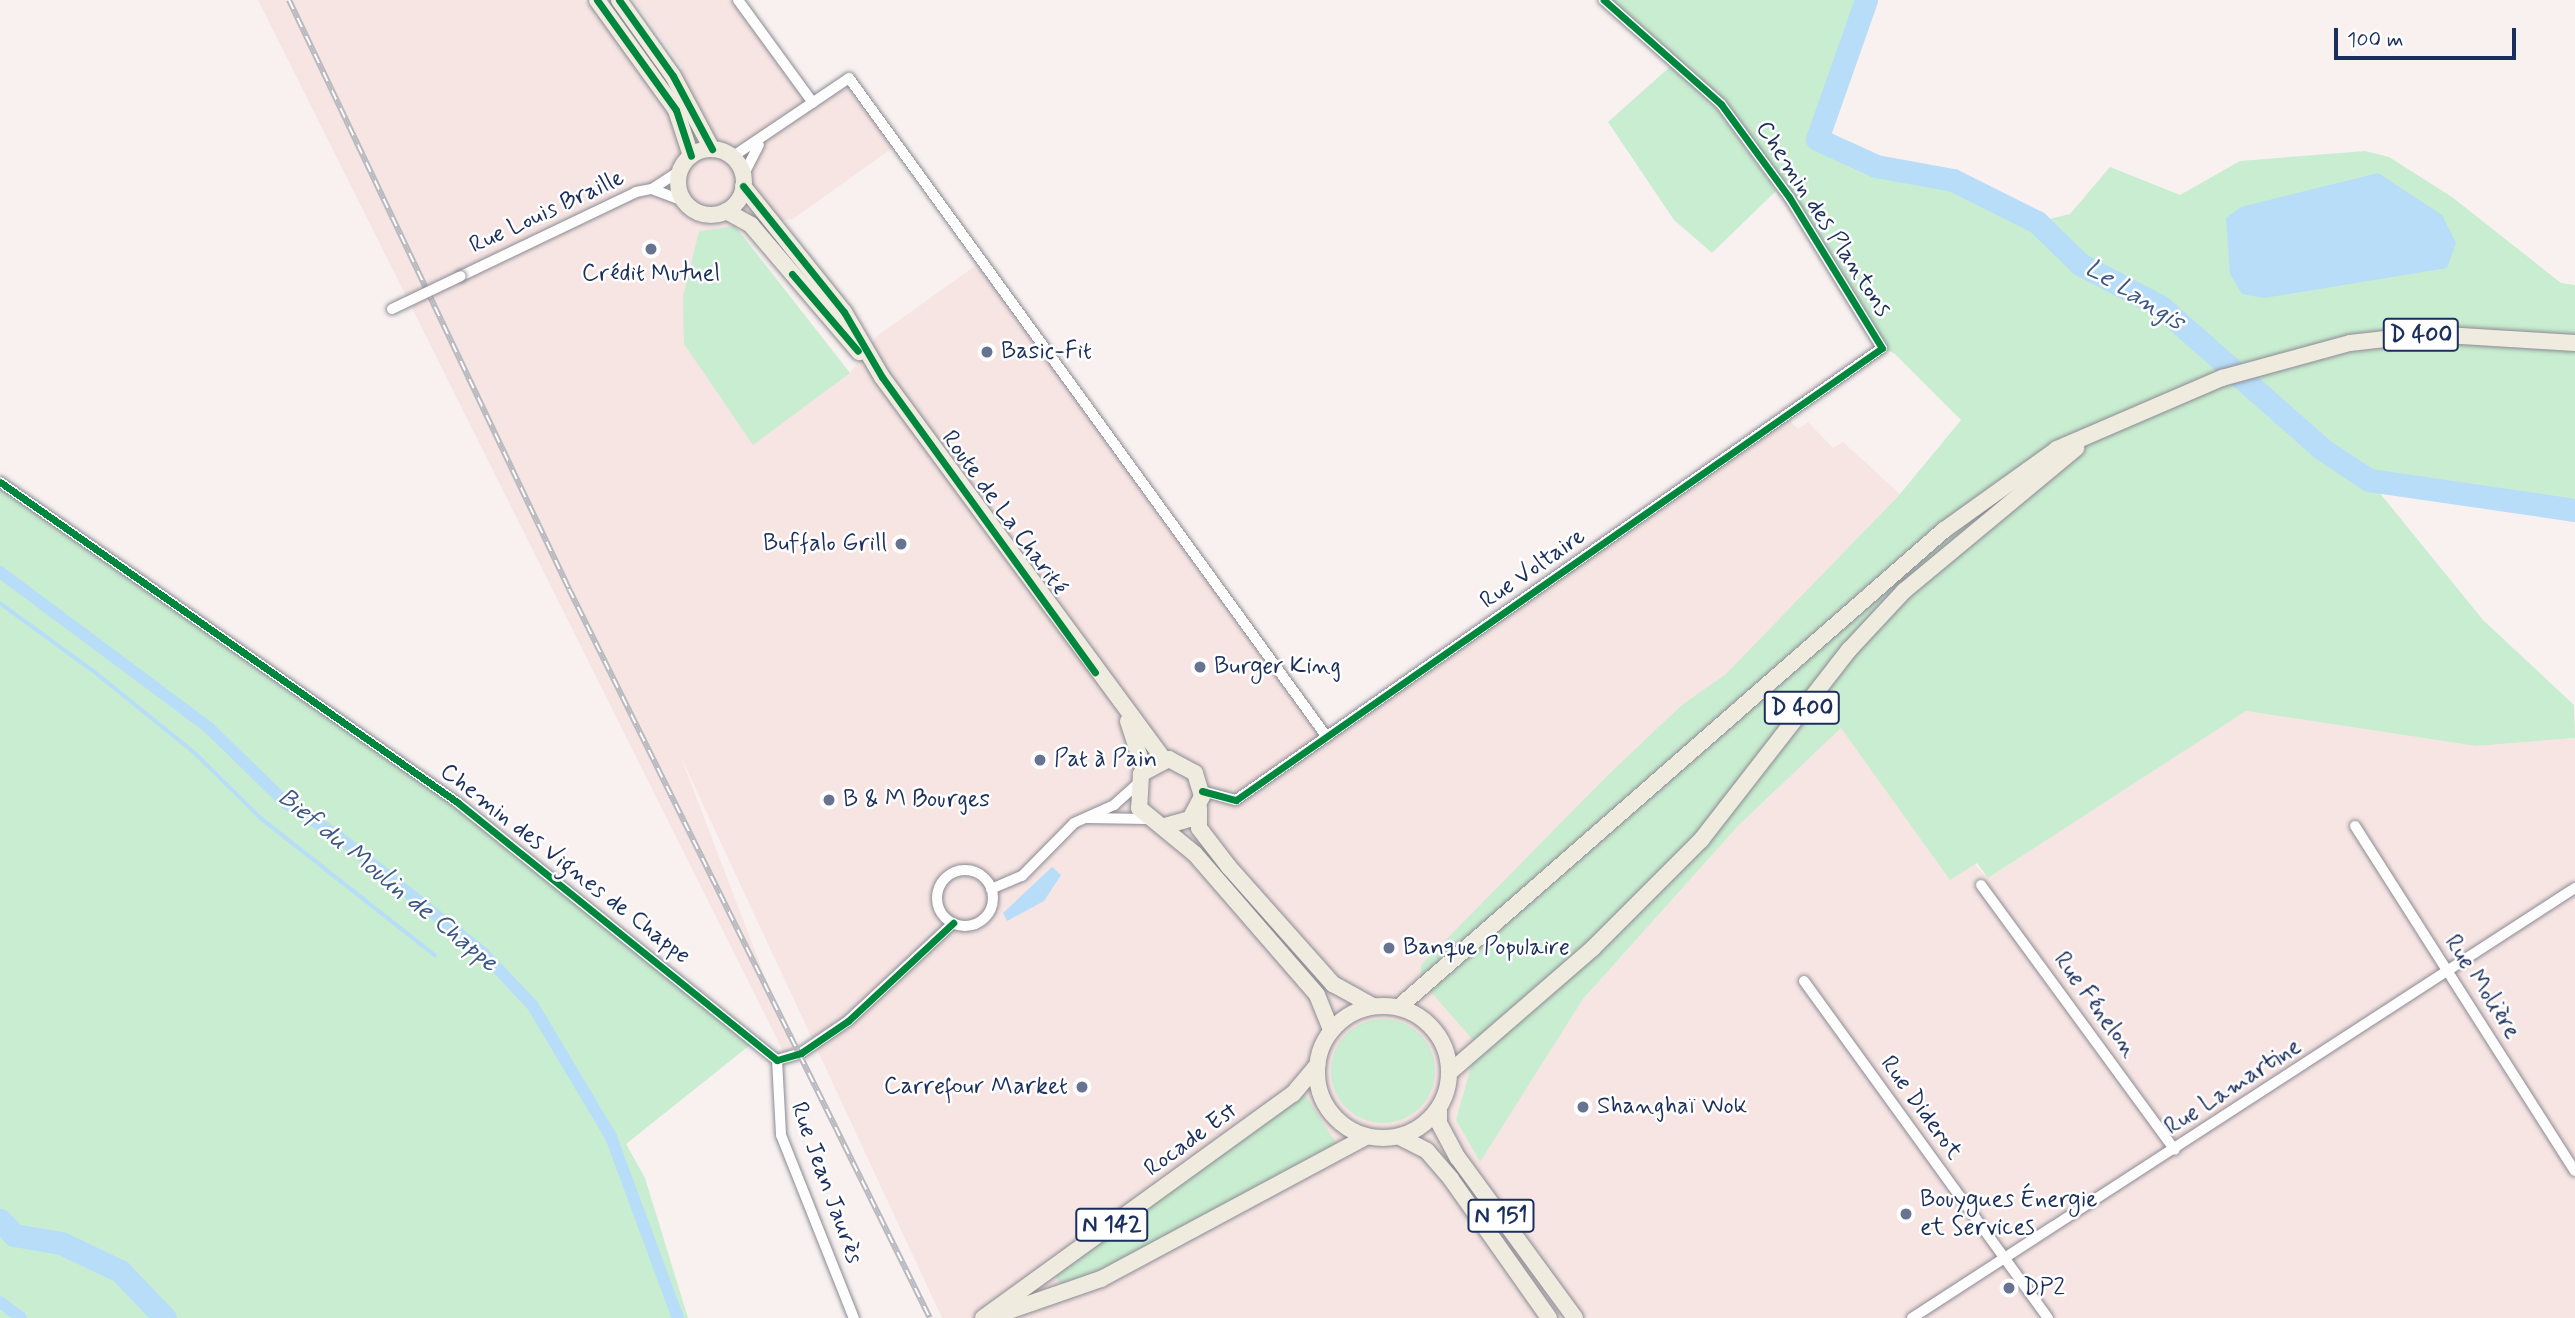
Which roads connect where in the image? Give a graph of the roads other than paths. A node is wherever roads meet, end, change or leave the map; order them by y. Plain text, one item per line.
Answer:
1 (597, 0) edge
2 (619, 0) edge
3 (738, 0) edge
4 (1604, 0) edge
5 (813, 103) junction
6 (763, 141) junction
7 (712, 149) junction
8 (691, 156) junction
9 (732, 157) junction
10 (680, 171) junction
11 (743, 181) junction
12 (652, 189) junction
13 (684, 201) junction
14 (726, 211) junction
15 (392, 309) dead end
16 (2575, 343) edge
17 (1882, 348) joint
18 (882, 377) junction
19 (2103, 427) junction
20 (0, 482) edge
21 (1126, 715) junction
22 (1327, 737) junction
23 (1164, 760) junction
24 (1144, 770) junction
25 (1136, 786) junction
26 (1202, 791) junction
27 (1199, 808) junction
28 (1087, 818) junction
29 (1147, 819) junction
30 (1166, 826) junction
31 (2355, 826) dead end
32 (1981, 885) dead end
33 (2575, 888) edge
34 (991, 889) junction
35 (953, 923) junction
36 (2446, 971) junction
37 (1804, 981) dead end
38 (1373, 1006) junction
39 (1399, 1007) junction
40 (1331, 1030) junction
41 (777, 1060) junction
42 (1317, 1065) junction
43 (1450, 1072) junction
44 (1439, 1110) junction
45 (1366, 1137) junction
46 (1400, 1137) junction
47 (2175, 1150) junction
48 (2575, 1171) edge
49 (2003, 1259) junction
50 (854, 1318) edge
51 (983, 1318) edge
52 (990, 1318) edge
53 (1549, 1318) edge
54 (1575, 1318) edge
55 (1912, 1318) edge
56 (2048, 1318) edge

1 - 8 main road
2 - 7 main road
3 - 5 street
4 - 17 street, Chemin des Plantons
5 - 6 street
5 - 22 street
6 - 9 street
6 - 11 street
7 - 8 main road
7 - 9 main road
8 - 10 main road
9 - 11 main road
10 - 12 street, Rue Louis Braille
10 - 13 main road
11 - 14 main road
11 - 18 main road, Route de La Charité
12 - 13 street, Rue Louis Braille
12 - 15 street, Rue Louis Braille, bridge
13 - 14 main road
14 - 18 main road, Route de La Charité
16 - 19 main road, D 400
17 - 22 street, Rue Voltaire
18 - 21 main road, Route de La Charité
19 - 39 main road, D 400
19 - 43 main road, D 400
20 - 41 street, Chemin des Vignes de Chappe
21 - 23 main road, Route de La Charité
21 - 24 main road, Route de La Charité
22 - 26 street, Rue Voltaire
23 - 24 main road
23 - 26 main road
24 - 25 main road
25 - 28 street
25 - 29 main road
26 - 27 main road
27 - 30 main road
27 - 38 main road
28 - 29 street
28 - 34 street
29 - 30 main road
30 - 40 main road
31 - 36 street, Rue Molière
32 - 47 street, Rue Fénelon
33 - 36 street, Rue Lamartine
34 - 35 street
34 - 35 street
35 - 41 street
36 - 47 street, Rue Lamartine
36 - 48 street, Rue Molière
37 - 49 street, Rue Diderot
38 - 39 main road
38 - 40 main road
39 - 43 main road
40 - 42 main road
41 - 50 street, Rue Jean Jaurès
42 - 45 main road
42 - 51 main road, Rocade Est / N 142
43 - 44 main road
44 - 46 main road
44 - 54 main road, N 151
45 - 46 main road
45 - 52 main road, N 142
46 - 53 main road, N 151
47 - 49 street, Rue Lamartine
49 - 55 street, Rue Lamartine
49 - 56 street, Rue Diderot

